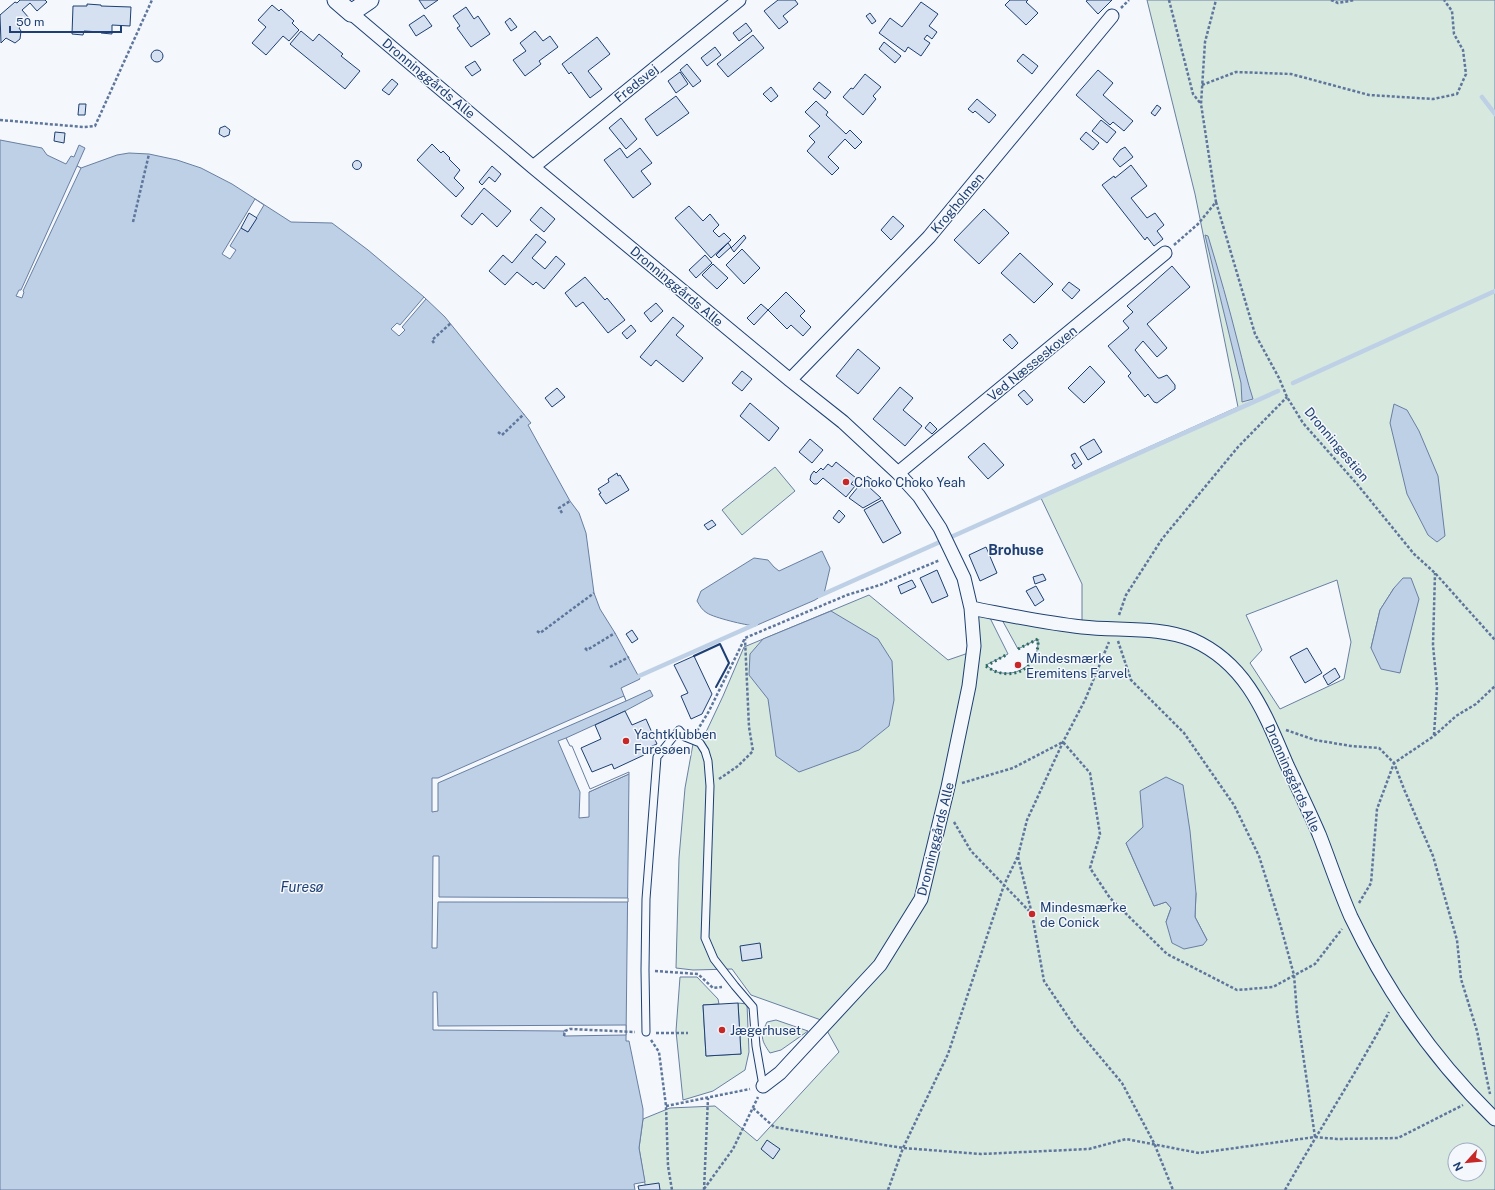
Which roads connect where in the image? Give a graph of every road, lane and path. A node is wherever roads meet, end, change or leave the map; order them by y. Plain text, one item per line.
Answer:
1 (152, 0) edge
2 (336, 0) edge
3 (370, 0) edge
4 (739, 0) edge
5 (1169, 0) edge
6 (1216, 0) edge
7 (1331, 0) edge
8 (1355, 0) edge
9 (1444, 0) edge
10 (351, 13) junction
11 (1112, 16) dead end
12 (1202, 84) junction
13 (1200, 104) junction
14 (0, 120) edge
15 (149, 154) dead end
16 (533, 167) junction
17 (1216, 202) junction
18 (133, 222) dead end
19 (1165, 253) joint
20 (451, 323) dead end
21 (434, 343) dead end
22 (790, 380) junction
23 (1287, 397) junction
24 (524, 414) dead end
25 (498, 432) dead end
26 (898, 473) junction
27 (570, 501) dead end
28 (562, 513) dead end
29 (952, 555) junction
30 (1435, 573) junction
31 (594, 593) dead end
32 (971, 608) junction
33 (1114, 630) junction
34 (537, 631) dead end
35 (615, 633) dead end
36 (745, 638) junction
37 (1495, 640) edge
38 (585, 648) dead end
39 (629, 657) dead end
40 (610, 667) dead end
41 (1495, 686) edge
42 (1269, 723) junction
43 (679, 730) junction
44 (1434, 736) junction
45 (1063, 742) junction
46 (1394, 763) junction
47 (710, 786) junction
48 (948, 787) junction
49 (943, 806) junction
50 (1018, 856) junction
51 (1004, 885) junction
52 (1032, 914) junction
53 (1351, 916) junction
54 (645, 970) junction
55 (1294, 975) junction
56 (735, 986) junction
57 (1396, 999) junction
58 (646, 1032) junction
59 (688, 1034) dead end
60 (564, 1036) dead end
61 (763, 1086) junction
62 (708, 1098) junction
63 (1475, 1099) junction
64 (1492, 1101) dead end
65 (666, 1106) junction
66 (1495, 1119) edge
67 (1315, 1137) junction
68 (1154, 1143) junction
69 (903, 1148) junction
70 (672, 1190) edge
71 (704, 1190) edge
72 (888, 1190) edge
73 (1173, 1190) edge
74 (1285, 1190) edge

1 - 14 path
2 - 10 street, Dronninggårds Alle
3 - 10 street
4 - 16 street, Fredsvej
5 - 13 path
6 - 12 path
7 - 8 path
9 - 12 path
10 - 16 street, Dronninggårds Alle
11 - 22 street, Krogholmen
12 - 13 path
13 - 17 path, Dronningestien
15 - 18 path
16 - 22 street, Dronninggårds Alle
17 - 19 path
17 - 23 path, Dronningestien
19 - 26 street, Ved Næsseskoven
20 - 21 path
22 - 26 street, Dronninggårds Alle
23 - 30 path, Dronningestien
23 - 33 path
24 - 25 path
26 - 29 street, Dronninggårds Alle
27 - 28 path
29 - 32 street, Dronninggårds Alle
29 - 36 path
30 - 37 path, Dronningestien
30 - 44 path
31 - 34 path
32 - 33 street, Dronninggårds Alle
32 - 48 street, Dronninggårds Alle
33 - 42 street, Dronninggårds Alle
33 - 45 path
33 - 55 path
35 - 38 path
36 - 43 path
36 - 47 path
39 - 40 path
41 - 44 path
42 - 46 path
42 - 53 street, Dronninggårds Alle
43 - 47 lane
43 - 54 lane
44 - 46 path
45 - 48 path
45 - 50 path
45 - 55 path
46 - 53 path
46 - 64 path
47 - 56 lane
48 - 49 street, Dronninggårds Alle
49 - 51 path
49 - 61 street, Dronninggårds Alle
50 - 51 path
50 - 52 path
51 - 52 path
51 - 69 path
52 - 68 path
53 - 55 path
53 - 57 street, Dronninggårds Alle
54 - 56 path
54 - 58 lane
55 - 67 path
56 - 61 lane
57 - 63 street, Dronninggårds Alle
57 - 67 path
58 - 59 path
58 - 60 path
58 - 65 path
61 - 62 path
62 - 65 path
62 - 71 path
63 - 66 street, Dronninggårds Alle
63 - 67 path
65 - 70 path
67 - 68 path
67 - 74 path
68 - 69 path
68 - 73 path
69 - 71 path
69 - 72 path

